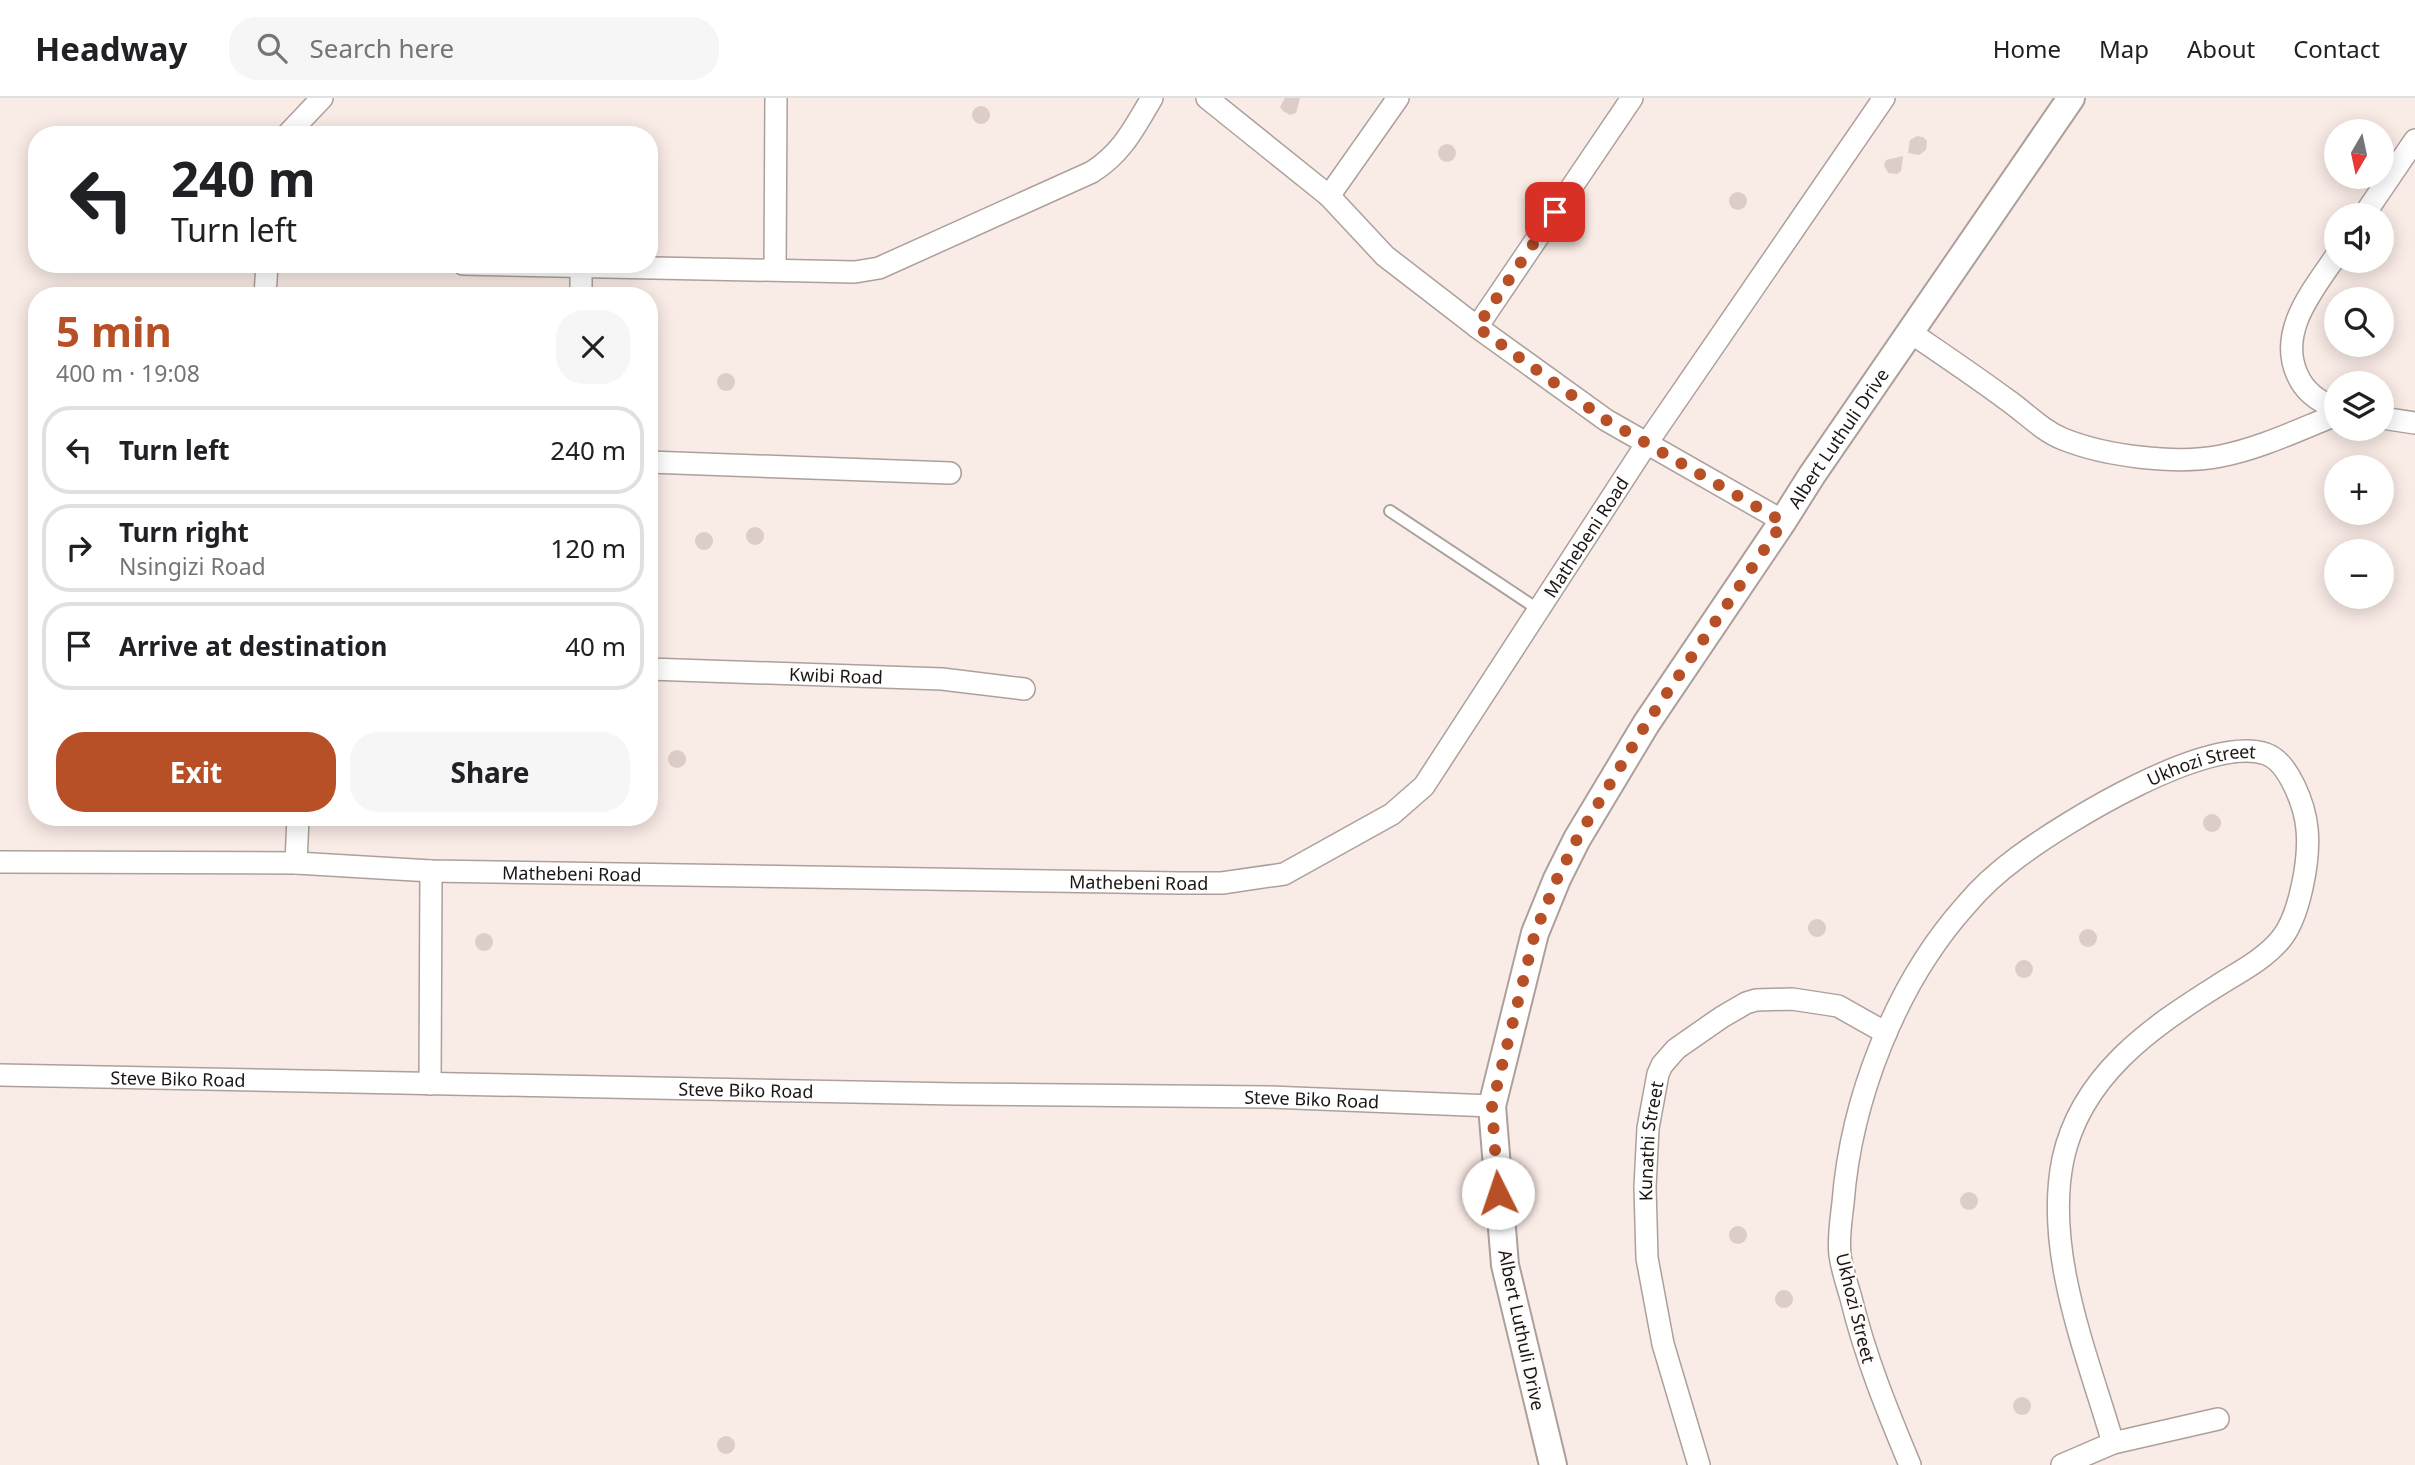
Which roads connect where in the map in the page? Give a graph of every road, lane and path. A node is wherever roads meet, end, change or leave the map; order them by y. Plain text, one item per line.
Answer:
1 (322, 98) edge
2 (776, 98) edge
3 (1152, 98) edge
4 (1206, 98) edge
5 (1398, 98) edge
6 (1632, 98) edge
7 (1884, 98) edge
8 (2071, 98) edge
9 (296, 126) edge
10 (2415, 139) edge
11 (1329, 196) junction
12 (2372, 203) edge
13 (658, 268) edge
14 (775, 270) junction
15 (2325, 273) edge
16 (1477, 327) junction
17 (1910, 332) junction
18 (2324, 402) edge
19 (2324, 420) edge
20 (2394, 420) edge
21 (2415, 424) edge
22 (1647, 443) junction
23 (658, 462) edge
24 (950, 474) dead end
25 (1390, 511) dead end
26 (1783, 522) junction
27 (1539, 610) junction
28 (658, 668) edge
29 (1024, 689) dead end
30 (298, 826) edge
31 (0, 862) edge
32 (296, 863) junction
33 (431, 871) junction
34 (1886, 1033) junction
35 (0, 1075) edge
36 (430, 1084) junction
37 (1492, 1106) junction
38 (2218, 1419) dead end
39 (2113, 1443) junction
40 (1553, 1465) edge
41 (1699, 1465) edge
42 (1910, 1465) edge
43 (2062, 1465) edge

1 - 9 street
2 - 14 street
3 - 14 street
4 - 11 street
5 - 11 street
6 - 16 street
7 - 22 street, Mathebeni Road
8 - 17 street, Albert Luthuli Drive
10 - 12 street
11 - 16 street
13 - 14 street
15 - 18 street
16 - 22 street
17 - 19 street
17 - 26 street, Albert Luthuli Drive
20 - 21 street
22 - 26 street
22 - 27 street, Mathebeni Road
23 - 24 street
25 - 27 lane
26 - 37 street, Albert Luthuli Drive
27 - 33 street, Mathebeni Road
28 - 29 street, Kwibi Road
30 - 32 street
31 - 32 street, Mathebeni Road
32 - 33 street, Mathebeni Road
33 - 36 street
34 - 39 street, Ukhozi Street
34 - 41 street, Kunathi Street
34 - 42 street, Ukhozi Street
35 - 36 street, Steve Biko Road
36 - 37 street, Steve Biko Road
37 - 40 street, Albert Luthuli Drive
38 - 39 street
39 - 43 street

